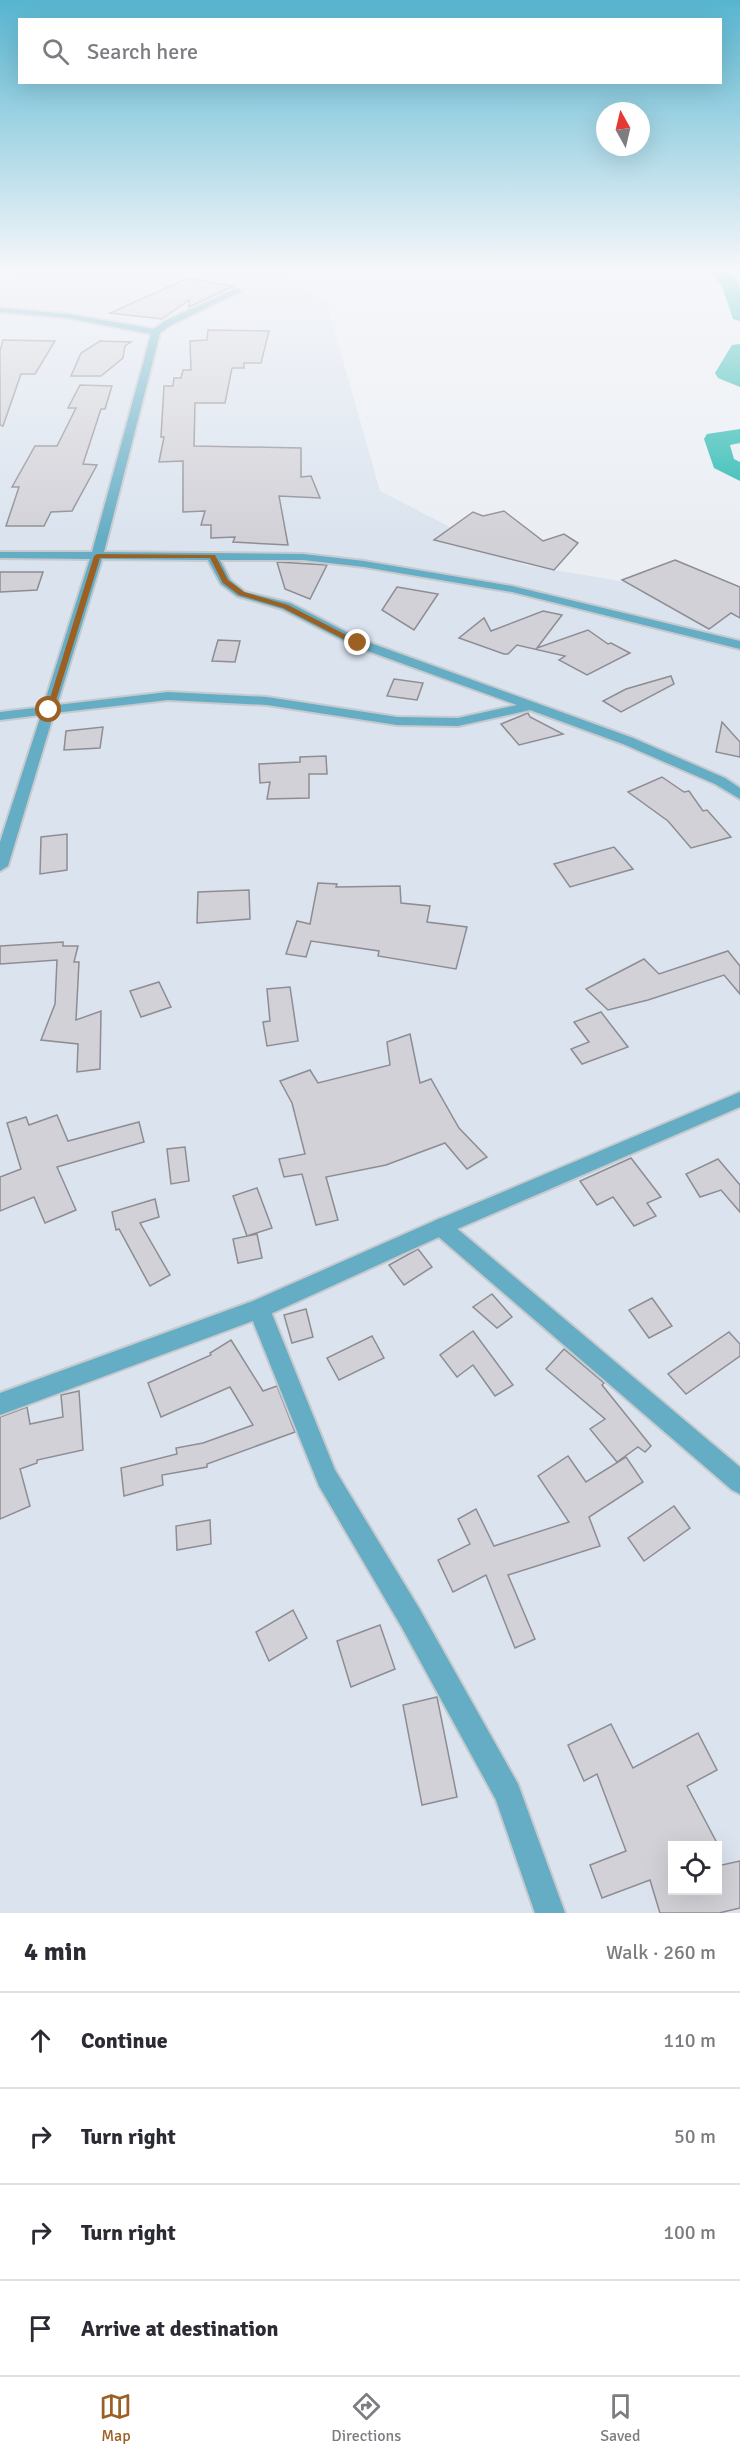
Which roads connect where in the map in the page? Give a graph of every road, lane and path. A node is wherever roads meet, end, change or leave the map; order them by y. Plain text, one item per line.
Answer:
1 (148, 361) edge
2 (0, 555) edge
3 (97, 556) junction
4 (212, 556) junction
5 (740, 645) edge
6 (531, 706) junction
7 (49, 710) junction
8 (0, 716) edge
9 (740, 795) edge
10 (0, 866) edge
11 (740, 1099) edge
12 (441, 1227) junction
13 (259, 1309) junction
14 (0, 1404) edge
15 (740, 1482) edge
16 (550, 1913) edge

1 - 3 street
2 - 3 street
3 - 4 street
3 - 7 street
4 - 5 street
4 - 6 street
6 - 7 street
6 - 9 street
7 - 8 street
7 - 10 street
11 - 12 street
12 - 13 street
12 - 15 street
13 - 14 street
13 - 16 street

